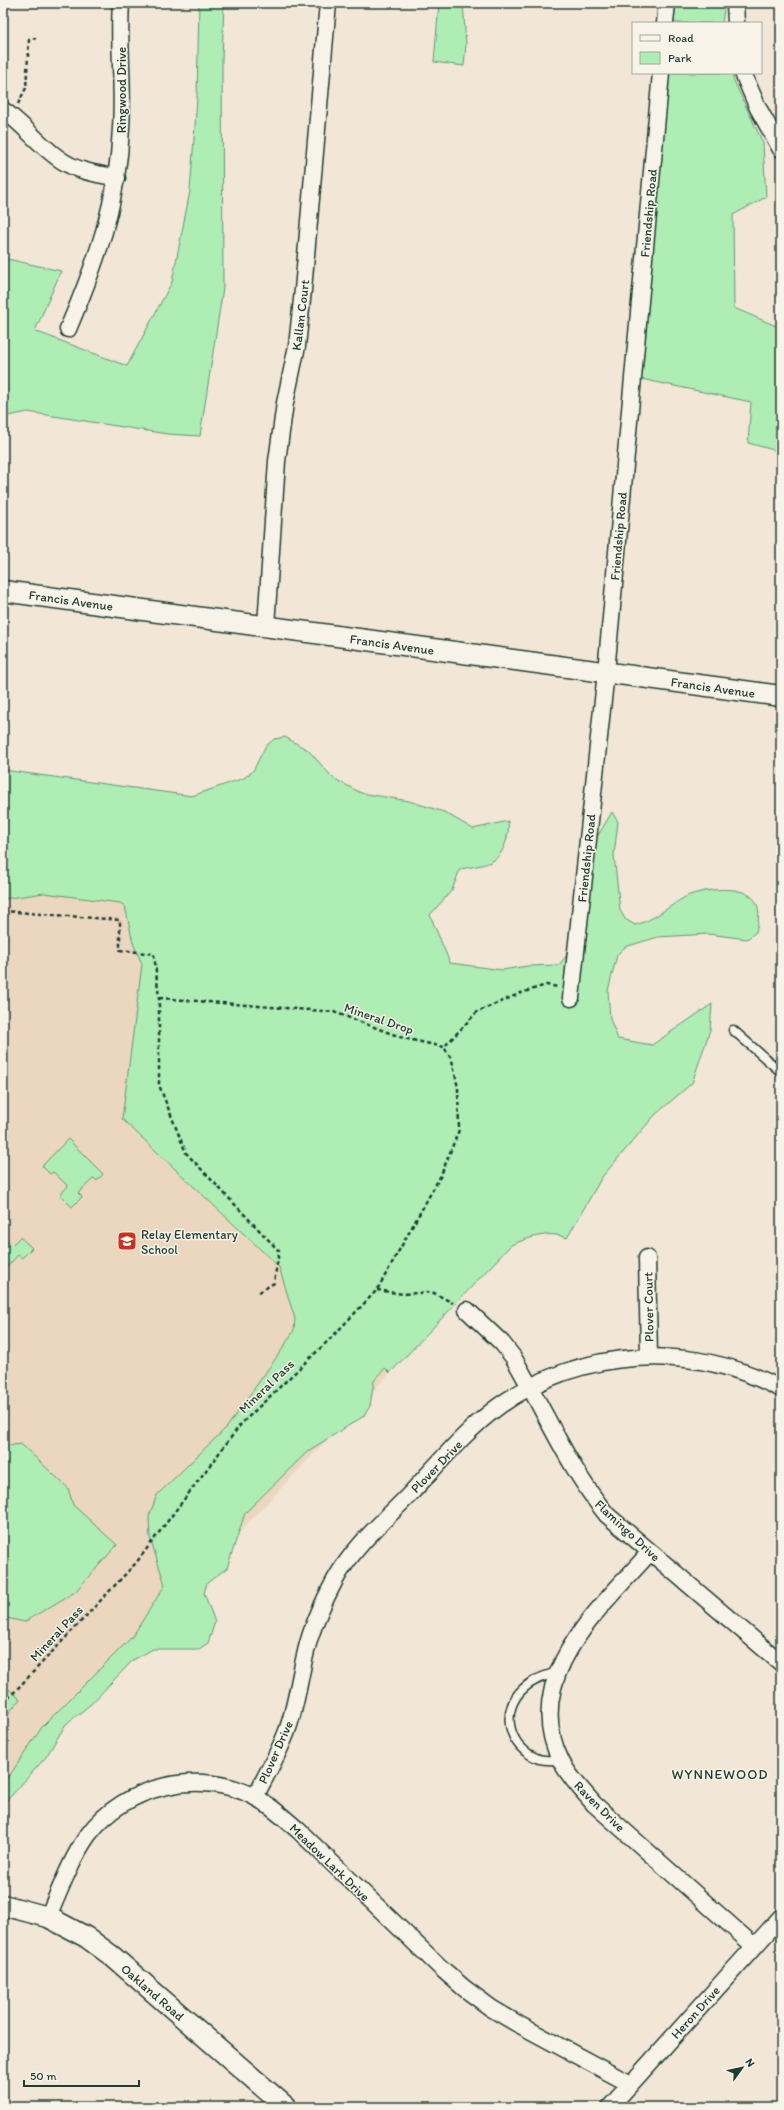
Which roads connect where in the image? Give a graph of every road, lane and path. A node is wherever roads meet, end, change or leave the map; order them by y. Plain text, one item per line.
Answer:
1 (121, 3) edge
2 (328, 3) edge
3 (667, 3) edge
4 (735, 3) edge
5 (665, 22) edge
6 (736, 22) edge
7 (36, 38) dead end
8 (661, 74) edge
9 (744, 74) edge
10 (7, 114) edge
11 (781, 149) edge
12 (117, 178) junction
13 (68, 329) dead end
14 (3, 591) edge
15 (266, 626) junction
16 (606, 672) junction
17 (781, 696) edge
18 (3, 911) edge
19 (572, 993) joint
20 (158, 998) junction
21 (733, 1030) dead end
22 (444, 1047) junction
23 (781, 1072) edge
24 (647, 1258) dead end
25 (377, 1290) junction
26 (258, 1293) dead end
27 (467, 1310) joint
28 (649, 1356) junction
29 (530, 1386) junction
30 (781, 1389) edge
31 (650, 1552) junction
32 (781, 1663) edge
33 (557, 1672) junction
34 (3, 1704) edge
35 (561, 1760) junction
36 (255, 1797) junction
37 (3, 1905) edge
38 (48, 1917) junction
39 (781, 1917) edge
40 (754, 1946) junction
41 (630, 2084) junction
42 (286, 2107) edge
43 (610, 2107) edge

1 - 12 street, Ringwood Drive
2 - 15 street, Kallan Court
3 - 5 street
4 - 6 street
7 - 10 path
8 - 16 street, Friendship Road
9 - 11 street
10 - 12 street
12 - 13 street, Ringwood Drive
14 - 15 street, Francis Avenue
15 - 16 street, Francis Avenue
16 - 17 street, Francis Avenue
16 - 19 street, Friendship Road
18 - 20 path
19 - 22 path
20 - 22 path, Mineral Drop
20 - 26 path
21 - 23 lane
22 - 25 path, Mineral Pass
24 - 28 street, Plover Court
25 - 27 path
25 - 34 path, Mineral Pass
27 - 29 street, Flamingo Drive
28 - 29 street, Plover Drive
28 - 30 street, Plover Drive
29 - 31 street, Flamingo Drive
29 - 36 street, Plover Drive
31 - 32 street, Flamingo Drive
31 - 33 street, Raven Drive
33 - 35 street, Raven Drive
33 - 35 lane
35 - 40 street, Raven Drive
36 - 38 street, Meadow Lark Drive
36 - 41 street, Meadow Lark Drive
37 - 38 street, Oakland Road
38 - 42 street, Oakland Road
39 - 40 street, Heron Drive
40 - 41 street, Heron Drive
41 - 43 street, Heron Drive

